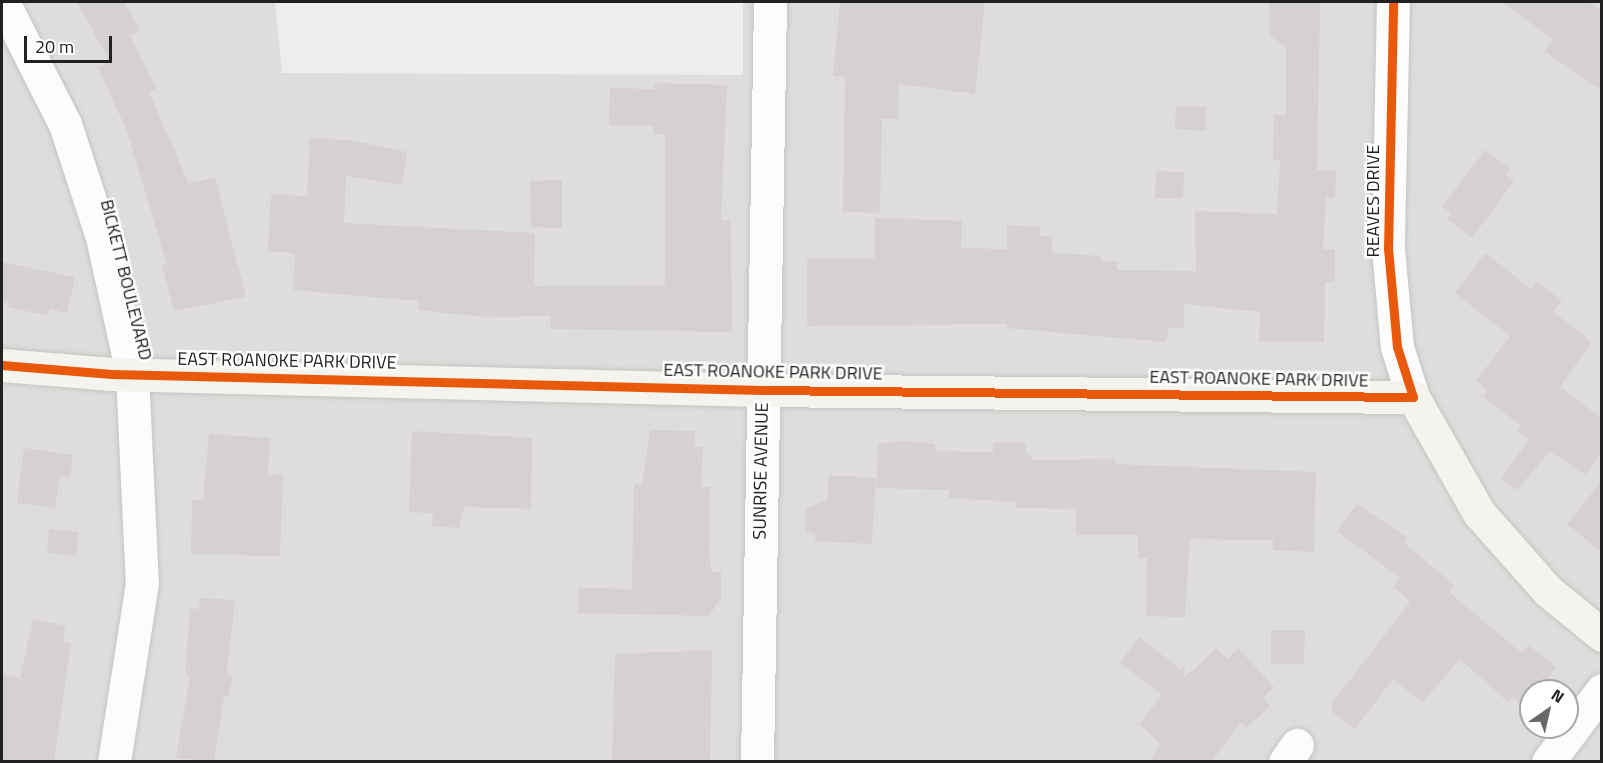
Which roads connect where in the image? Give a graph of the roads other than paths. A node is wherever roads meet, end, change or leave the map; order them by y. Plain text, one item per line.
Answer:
1 (3, 2) edge
2 (770, 2) edge
3 (1393, 2) edge
4 (2, 365) edge
5 (132, 374) junction
6 (762, 390) junction
7 (1413, 397) junction
8 (1602, 635) edge
9 (1602, 690) edge
10 (114, 762) edge
11 (757, 762) edge
12 (1548, 762) edge

1 - 5 street, BICKETT BOULEVARD
2 - 6 street, SUNRISE AVENUE
3 - 7 street, REAVES DRIVE
4 - 5 street, EAST ROANOKE PARK DRIVE
5 - 6 street, EAST ROANOKE PARK DRIVE
5 - 10 street, BICKETT BOULEVARD
6 - 7 street, EAST ROANOKE PARK DRIVE
6 - 11 street, SUNRISE AVENUE
7 - 8 street
9 - 12 street

